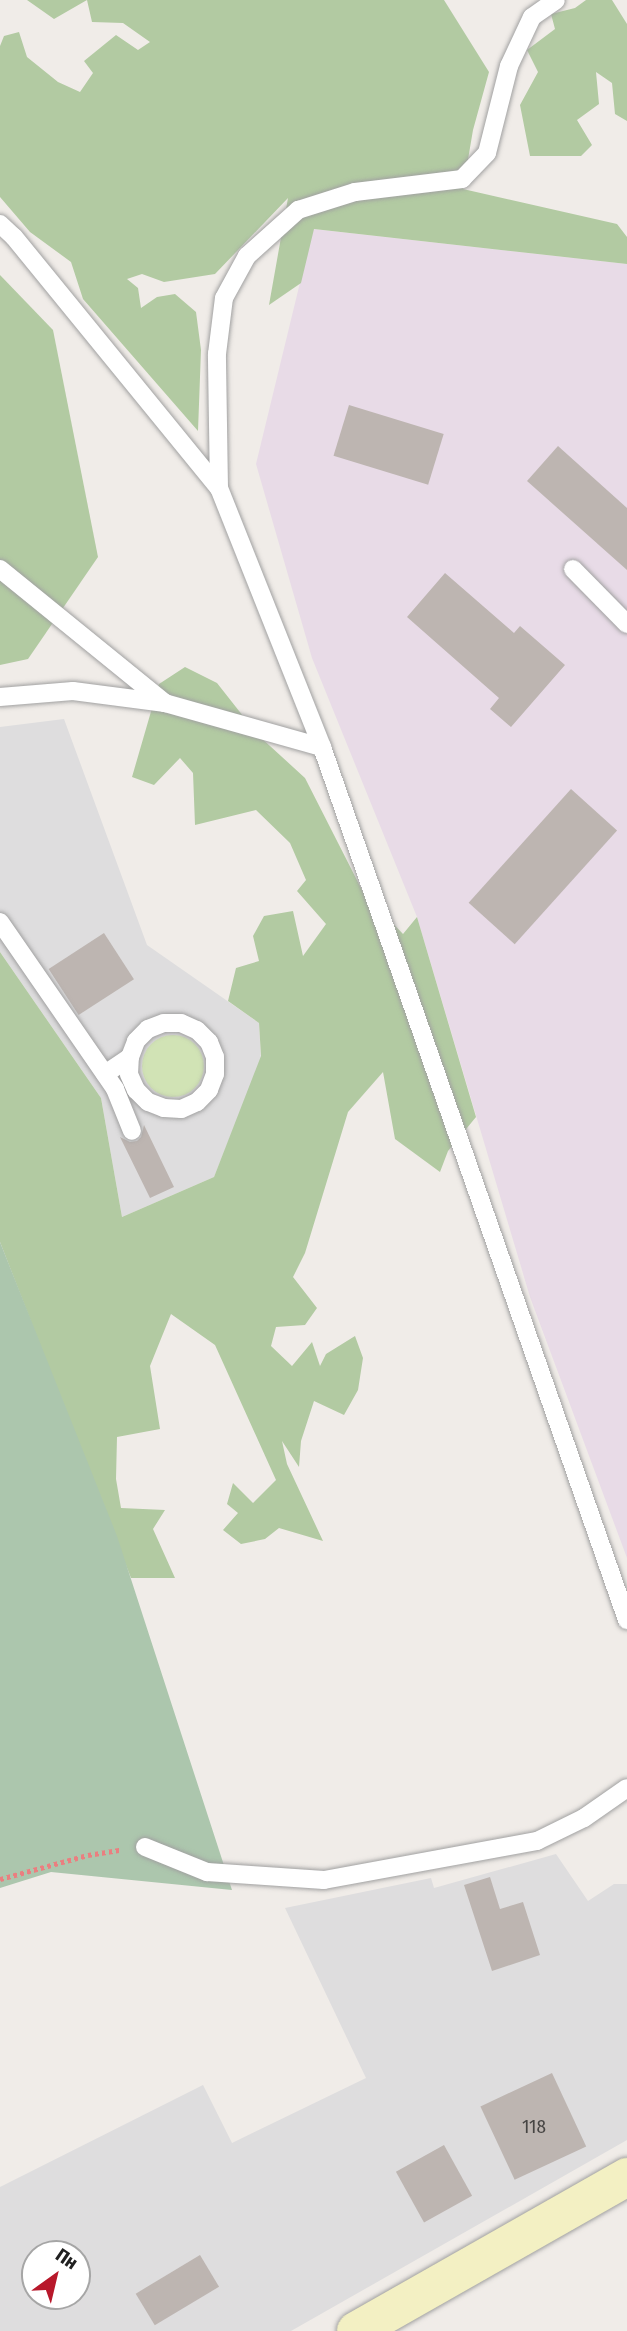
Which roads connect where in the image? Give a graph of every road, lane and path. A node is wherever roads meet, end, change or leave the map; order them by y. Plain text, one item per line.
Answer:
1 (556, 0) edge
2 (0, 224) edge
3 (219, 488) junction
4 (0, 569) edge
5 (573, 569) dead end
6 (627, 624) edge
7 (0, 697) edge
8 (165, 703) junction
9 (322, 747) junction
10 (0, 922) edge
11 (130, 1057) junction
12 (105, 1074) junction
13 (132, 1131) dead end
14 (627, 1620) edge
15 (627, 1788) edge
16 (145, 1847) joint
17 (0, 1879) edge
18 (627, 2177) edge
19 (356, 2331) edge

1 - 3 lane
2 - 3 lane
3 - 9 lane
4 - 8 lane
5 - 6 lane
7 - 8 lane
8 - 9 lane
9 - 14 lane
10 - 12 lane
11 - 11 lane
11 - 12 lane
12 - 13 lane
15 - 16 lane
16 - 17 path
18 - 19 main road

